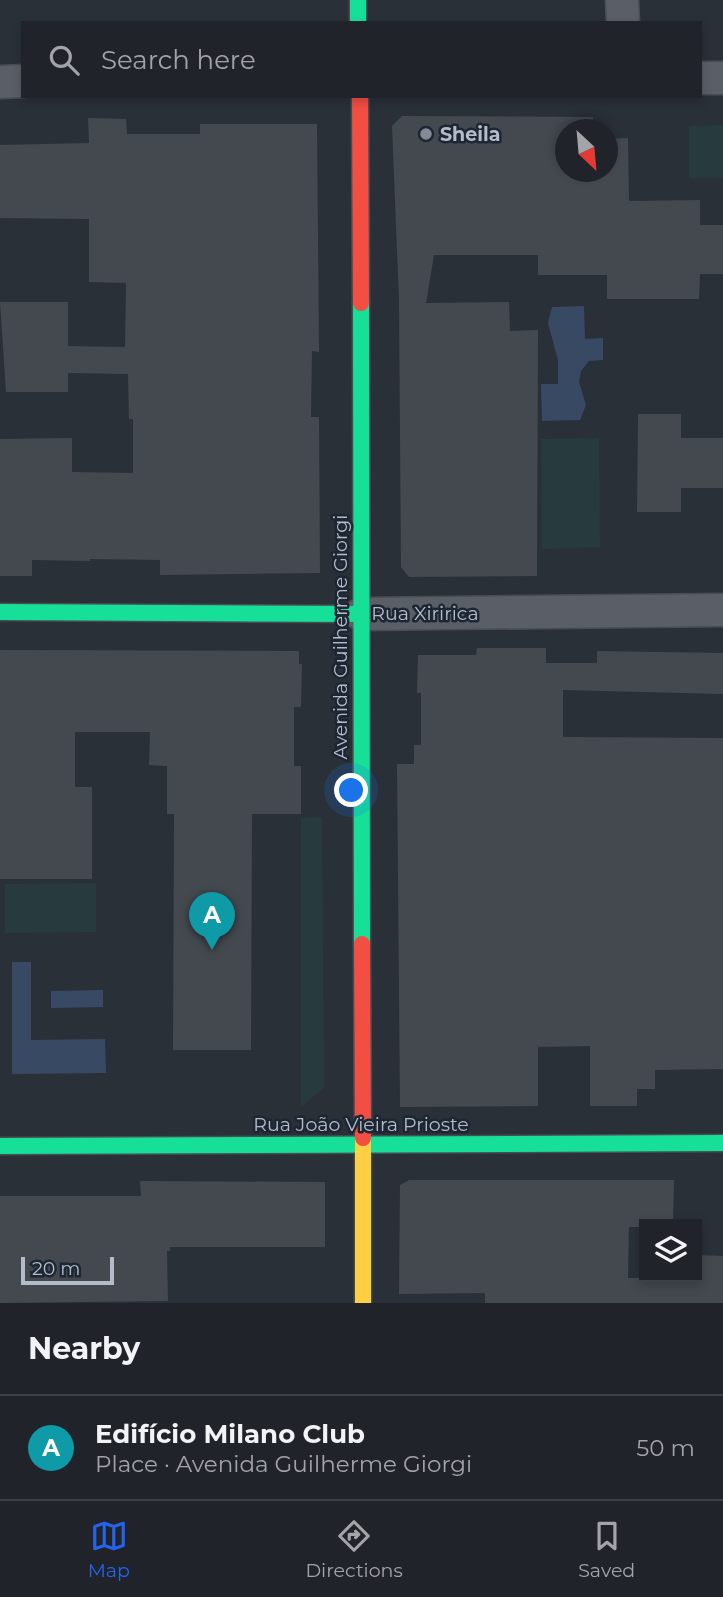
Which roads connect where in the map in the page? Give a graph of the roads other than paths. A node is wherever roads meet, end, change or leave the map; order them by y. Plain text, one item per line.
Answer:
1 (358, 0) edge
2 (622, 0) edge
3 (358, 21) edge
4 (623, 21) edge
5 (702, 78) edge
6 (723, 78) edge
7 (21, 81) edge
8 (0, 82) edge
9 (360, 98) edge
10 (723, 610) edge
11 (0, 612) edge
12 (361, 614) junction
13 (723, 1143) edge
14 (363, 1144) junction
15 (0, 1146) edge
16 (363, 1303) edge

1 - 3 street
2 - 4 street
5 - 6 street
7 - 8 street
9 - 12 street, Avenida Guilherme Giorgi
10 - 12 street, Rua Xiririca
11 - 12 street, Rua Xiririca
12 - 14 street, Avenida Guilherme Giorgi
13 - 14 street, Rua João Vieira Prioste
14 - 15 street, Rua João Vieira Prioste
14 - 16 street, Avenida Guilherme Giorgi

